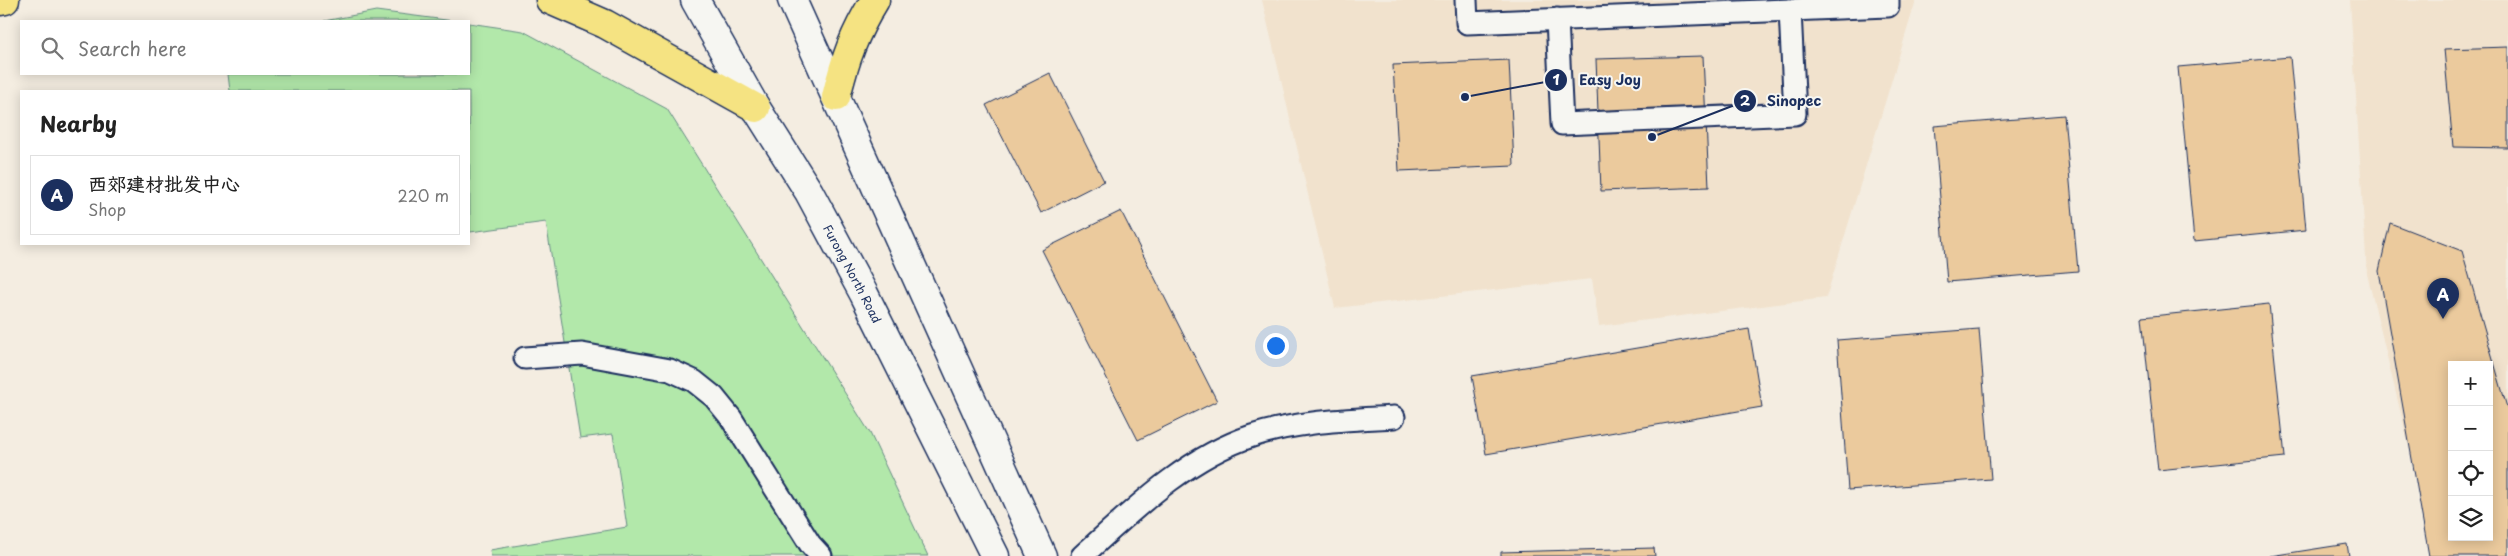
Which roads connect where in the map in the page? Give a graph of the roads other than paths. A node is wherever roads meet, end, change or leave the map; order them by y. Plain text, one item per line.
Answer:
1 (4, 0) edge
2 (550, 0) edge
3 (696, 0) edge
4 (792, 0) edge
5 (875, 0) edge
6 (1466, 0) edge
7 (1888, 0) edge
8 (0, 1) edge
9 (1790, 10) junction
10 (1557, 19) junction
11 (836, 97) junction
12 (756, 108) junction
13 (525, 358) dead end
14 (1394, 417) dead end
15 (821, 556) edge
16 (995, 556) edge
17 (1042, 556) edge
18 (1082, 556) edge

1 - 8 highway
2 - 12 highway
3 - 12 main road, Furong North Road
4 - 11 main road
5 - 11 highway
6 - 10 lane
7 - 9 lane
9 - 10 lane
9 - 10 lane
11 - 17 main road
12 - 16 main road, Furong North Road
13 - 15 lane
14 - 18 lane

